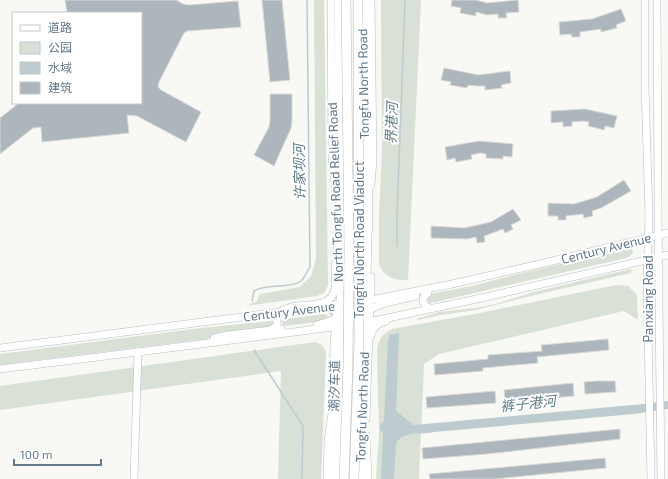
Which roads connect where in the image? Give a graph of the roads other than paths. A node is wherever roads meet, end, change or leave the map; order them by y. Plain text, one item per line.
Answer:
1 (331, 0) edge
2 (339, 0) edge
3 (346, 0) edge
4 (358, 0) edge
5 (363, 0) edge
6 (371, 0) edge
7 (645, 0) edge
8 (657, 0) edge
9 (338, 189) junction
10 (368, 230) junction
11 (341, 232) junction
12 (668, 233) edge
13 (659, 235) junction
14 (648, 237) junction
15 (337, 250) junction
16 (668, 254) edge
17 (659, 257) junction
18 (648, 259) junction
19 (369, 263) junction
20 (509, 271) junction
21 (369, 285) junction
22 (335, 288) junction
23 (428, 293) junction
24 (365, 301) junction
25 (339, 305) junction
26 (448, 306) junction
27 (316, 308) junction
28 (436, 308) junction
29 (367, 310) junction
30 (270, 313) junction
31 (338, 317) junction
32 (367, 322) junction
33 (350, 325) junction
34 (270, 330) junction
35 (340, 336) junction
36 (370, 339) junction
37 (179, 347) junction
38 (0, 348) edge
39 (138, 352) junction
40 (0, 369) edge
41 (337, 370) junction
42 (366, 395) junction
43 (339, 402) junction
44 (362, 418) junction
45 (362, 476) edge
46 (134, 479) edge
47 (327, 479) edge
48 (332, 479) edge
49 (341, 479) edge
50 (354, 479) edge
51 (368, 479) edge
52 (651, 479) edge
53 (661, 479) edge

1 - 9 main road, North Tongfu Road Relief Road
2 - 9 highway
2 - 11 main road, Tongfu North Road
3 - 49 highway, Tongfu North Road Viaduct, bridge
4 - 50 highway, Tongfu North Road Viaduct, bridge
5 - 10 highway
5 - 10 main road, Tongfu North Road
6 - 19 main road
7 - 14 main road, Panxiang Road
8 - 13 main road, Panxiang Road
9 - 11 highway
9 - 15 main road, North Tongfu Road Relief Road
10 - 19 main road, Tongfu North Road
11 - 15 main road
11 - 25 main road, Tongfu North Road
12 - 13 main road, Century Avenue
13 - 14 main road, Century Avenue
13 - 17 main road, Panxiang Road
14 - 18 main road, Panxiang Road
14 - 20 main road, Century Avenue
15 - 22 main road
15 - 25 main road, North Tongfu Road Relief Road
16 - 17 main road, Century Avenue
17 - 18 main road, Century Avenue
17 - 53 main road, Panxiang Road
18 - 26 main road, Century Avenue
18 - 52 main road, Panxiang Road
19 - 21 main road
19 - 21 main road, Tongfu North Road
20 - 23 main road
20 - 24 main road, Century Avenue
21 - 24 main road
21 - 24 main road
22 - 25 lane
22 - 30 main road
23 - 28 main road
23 - 29 main road
24 - 25 main road, Century Avenue
24 - 29 main road
24 - 31 main road
25 - 27 main road, Century Avenue
25 - 31 main road, Tongfu North Road
26 - 28 main road, Century Avenue
26 - 36 main road
27 - 30 main road, Century Avenue
27 - 31 lane
28 - 32 main road, Century Avenue
29 - 32 main road, Tongfu North Road
29 - 33 main road
30 - 34 main road
30 - 38 main road, Century Avenue
31 - 34 main road
31 - 35 main road
32 - 33 main road, Century Avenue
32 - 36 lane
32 - 42 main road
32 - 44 main road, Tongfu North Road
33 - 35 main road, Century Avenue
34 - 37 main road
35 - 37 main road, Century Avenue
35 - 41 main road, Tongfu North Road
35 - 41 main road
35 - 49 lane, 潮汐车道
36 - 42 main road
37 - 39 main road, Century Avenue
39 - 40 main road, Century Avenue
39 - 46 main road
41 - 43 main road, Tongfu North Road
41 - 47 main road
42 - 44 main road
42 - 51 main road
43 - 48 highway
43 - 49 main road, Tongfu North Road
44 - 45 highway

